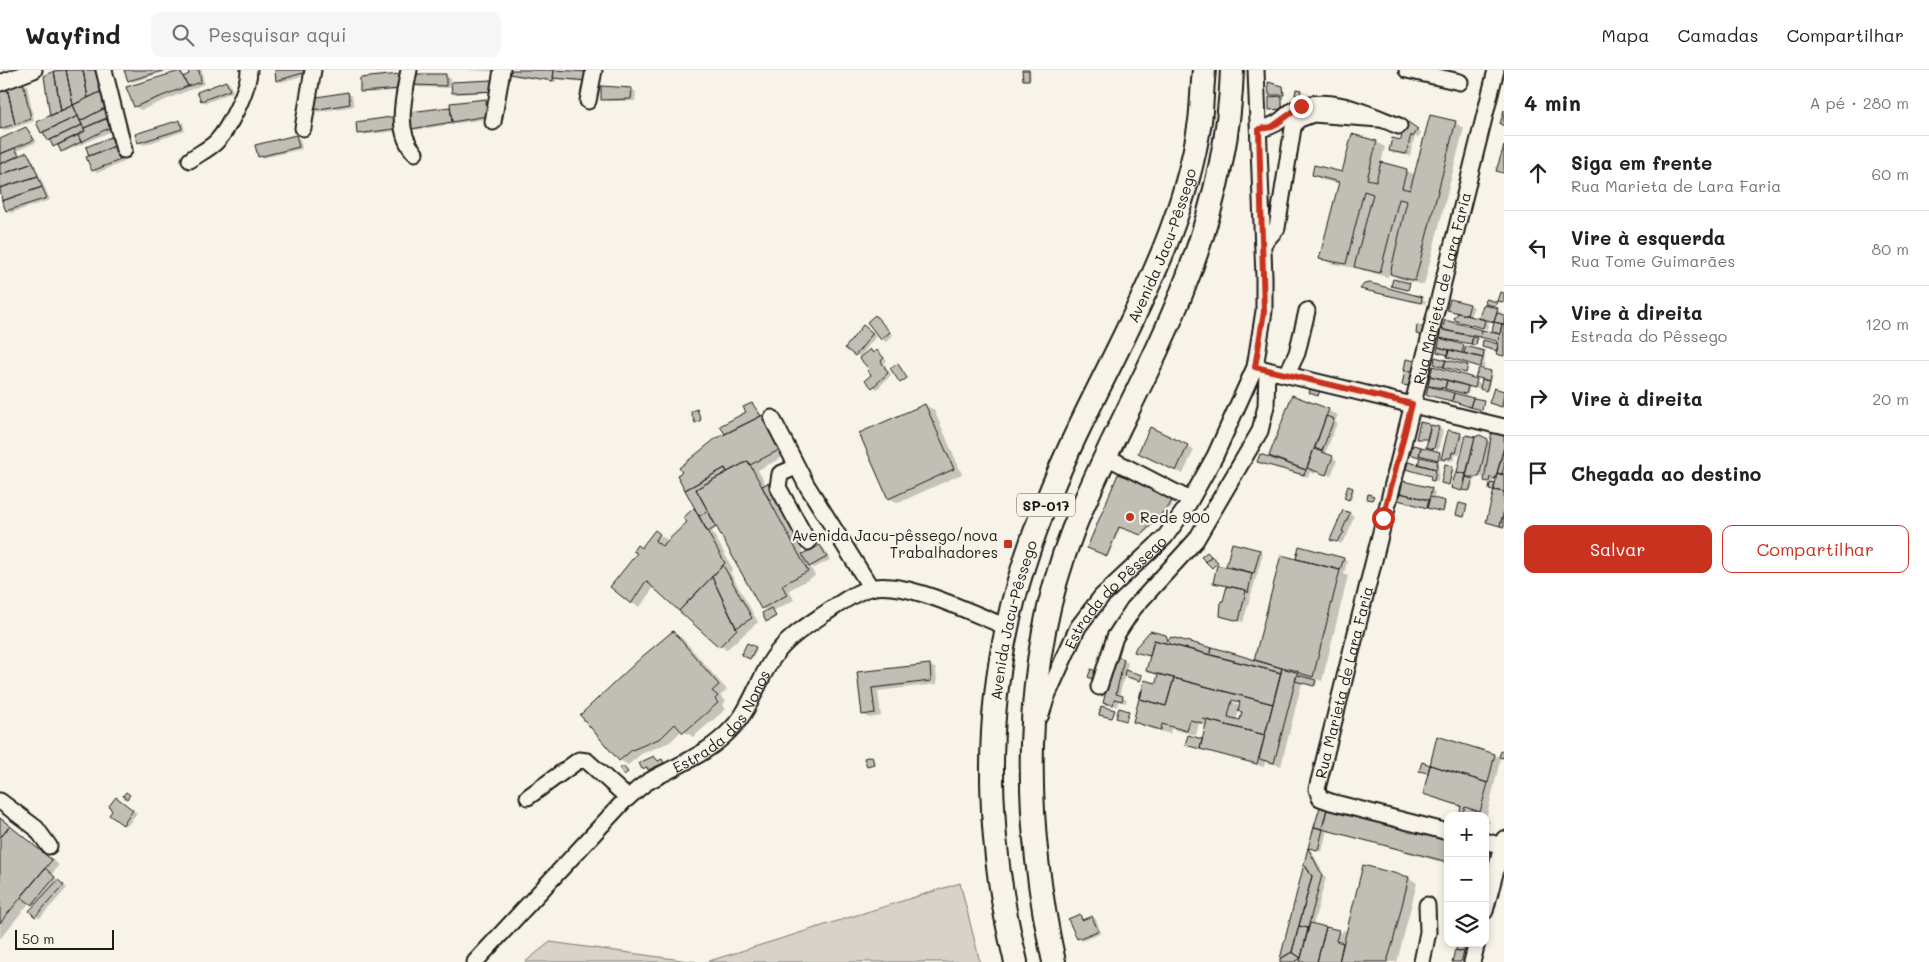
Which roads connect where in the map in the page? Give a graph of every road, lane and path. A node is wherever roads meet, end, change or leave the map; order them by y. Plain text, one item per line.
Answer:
1 (34, 70) edge
2 (104, 70) edge
3 (249, 70) edge
4 (313, 70) edge
5 (409, 70) edge
6 (502, 70) edge
7 (594, 70) edge
8 (1204, 70) edge
9 (1232, 70) edge
10 (1256, 70) edge
11 (1407, 70) edge
12 (1496, 70) edge
13 (1460, 82) dead end
14 (0, 83) edge
15 (588, 101) dead end
16 (1379, 119) junction
17 (493, 122) dead end
18 (1398, 126) dead end
19 (303, 128) dead end
20 (1259, 129) junction
21 (124, 150) dead end
22 (415, 152) dead end
23 (190, 160) dead end
24 (1263, 244) junction
25 (1308, 311) dead end
26 (1261, 368) junction
27 (1287, 374) junction
28 (1412, 404) junction
29 (772, 418) dead end
30 (1504, 427) edge
31 (1105, 456) junction
32 (796, 467) junction
33 (1190, 500) junction
34 (808, 542) dead end
35 (871, 588) junction
36 (1007, 627) junction
37 (1100, 687) dead end
38 (1032, 742) junction
39 (528, 797) dead end
40 (628, 798) junction
41 (0, 801) edge
42 (1444, 831) edge
43 (1489, 842) edge
44 (1503, 843) edge
45 (49, 846) dead end
46 (1487, 902) edge
47 (1427, 905) dead end
48 (1476, 947) edge
49 (475, 962) edge
50 (1016, 962) edge
51 (1054, 962) edge
52 (1422, 962) edge
53 (1472, 962) edge

1 - 14 street
2 - 21 street
3 - 23 street
4 - 19 street
5 - 22 street
6 - 17 street
7 - 15 street
8 - 36 highway, Avenida Jacu-Pêssego / SP-017
9 - 31 highway, Avenida Jacu-Pêssego / SP-017
10 - 20 street, Estrada do Pêssego
11 - 13 street
12 - 28 street, Rua Marieta de Lara Faria
16 - 18 street
16 - 20 street
16 - 24 street
20 - 24 street, Estrada do Pêssego
24 - 26 street, Estrada do Pêssego
25 - 27 street
26 - 27 street
26 - 33 street, Estrada do Pêssego
26 - 37 street
27 - 28 street
28 - 30 street
28 - 42 street, Rua Marieta de Lara Faria
29 - 32 street
31 - 33 street
31 - 38 highway, Avenida Jacu-Pêssego / SP-017
32 - 34 street
32 - 35 street
33 - 38 street, Estrada do Pêssego
35 - 36 street, Estrada dos Nonos
35 - 40 street, Estrada dos Nonos
36 - 50 highway, Avenida Jacu-Pêssego / SP-017
38 - 51 highway, Avenida Jacu-Pêssego / SP-017
39 - 40 street
40 - 49 street, Estrada dos Nonos
41 - 45 street
43 - 44 street
44 - 46 street
47 - 52 street
48 - 53 street

